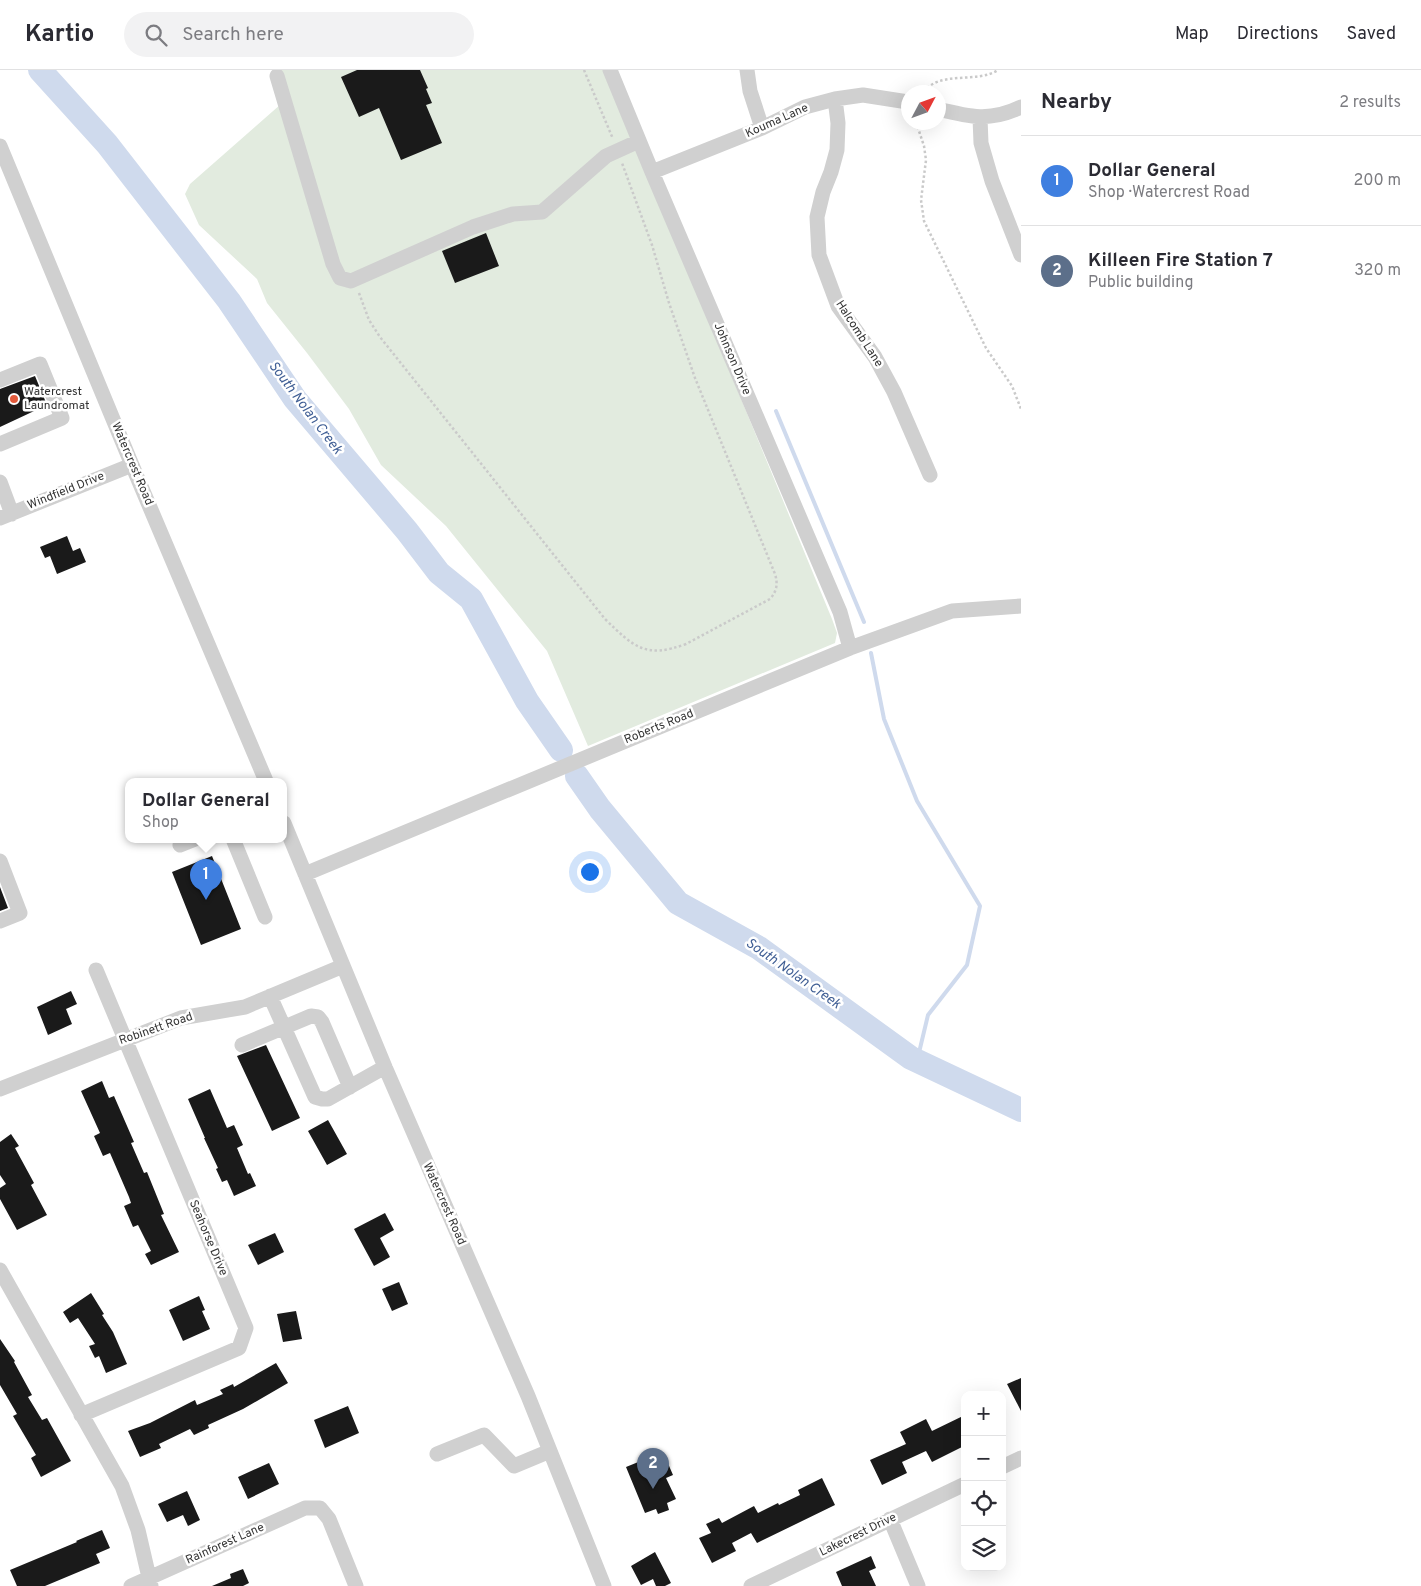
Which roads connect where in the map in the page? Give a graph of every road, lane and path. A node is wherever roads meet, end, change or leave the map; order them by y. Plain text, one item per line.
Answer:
1 (584, 70) edge
2 (610, 70) edge
3 (747, 70) edge
4 (998, 70) edge
5 (277, 76) dead end
6 (931, 85) edge
7 (835, 99) junction
8 (901, 101) edge
9 (1021, 107) edge
10 (946, 110) edge
11 (980, 118) junction
12 (762, 128) junction
13 (919, 130) edge
14 (639, 141) junction
15 (0, 146) edge
16 (618, 150) junction
17 (652, 172) junction
18 (1021, 255) edge
19 (354, 280) junction
20 (0, 380) edge
21 (1021, 409) edge
22 (0, 444) edge
23 (132, 464) junction
24 (930, 475) dead end
25 (1, 486) edge
26 (6, 516) edge
27 (1021, 606) edge
28 (850, 648) junction
29 (265, 778) edge
30 (287, 830) edge
31 (185, 843) edge
32 (238, 843) edge
33 (180, 845) dead end
34 (0, 863) edge
35 (305, 874) junction
36 (265, 917) dead end
37 (0, 921) edge
38 (343, 966) junction
39 (96, 970) dead end
40 (270, 996) junction
41 (284, 1028) junction
42 (125, 1039) junction
43 (242, 1045) dead end
44 (385, 1067) junction
45 (350, 1087) junction
46 (0, 1089) edge
47 (0, 1270) edge
48 (81, 1415) junction
49 (550, 1451) junction
50 (437, 1454) dead end
51 (1021, 1458) edge
52 (1006, 1465) edge
53 (961, 1486) edge
54 (890, 1519) junction
55 (150, 1582) edge
56 (131, 1586) edge
57 (356, 1586) edge
58 (604, 1586) edge
59 (751, 1586) edge
60 (918, 1586) edge

1 - 16 path
2 - 14 street, Johnson Drive
3 - 12 street
4 - 6 path
5 - 19 street
7 - 8 street, Kouma Lane
7 - 12 street, Kouma Lane
7 - 24 street, Halcomb Lane
9 - 11 street
10 - 11 street
11 - 18 street
12 - 17 street, Kouma Lane
13 - 21 path
14 - 16 street
14 - 17 street, Johnson Drive
15 - 23 street, Watercrest Road
16 - 19 street
16 - 19 path
17 - 28 street, Johnson Drive
20 - 22 street
23 - 26 street, Windfield Drive
23 - 29 street, Watercrest Road
25 - 26 street
27 - 28 street, Roberts Road
28 - 35 street, Roberts Road
30 - 35 street, Watercrest Road
31 - 33 street
32 - 36 street
34 - 37 street
35 - 38 street, Watercrest Road
38 - 40 street, Robinett Road
38 - 44 street, Watercrest Road
39 - 42 street, Seahorse Drive
40 - 41 street
40 - 42 street, Robinett Road
41 - 43 street
41 - 45 street
41 - 45 street
42 - 46 street, Robinett Road
42 - 48 street, Seahorse Drive
44 - 45 street
44 - 49 street, Watercrest Road
47 - 48 street
48 - 55 street
49 - 50 street
49 - 58 street, Watercrest Road
51 - 52 street
53 - 54 street, Lakecrest Drive
54 - 59 street, Lakecrest Drive
54 - 60 street
55 - 56 street, Rainforest Lane
55 - 57 street, Rainforest Lane

